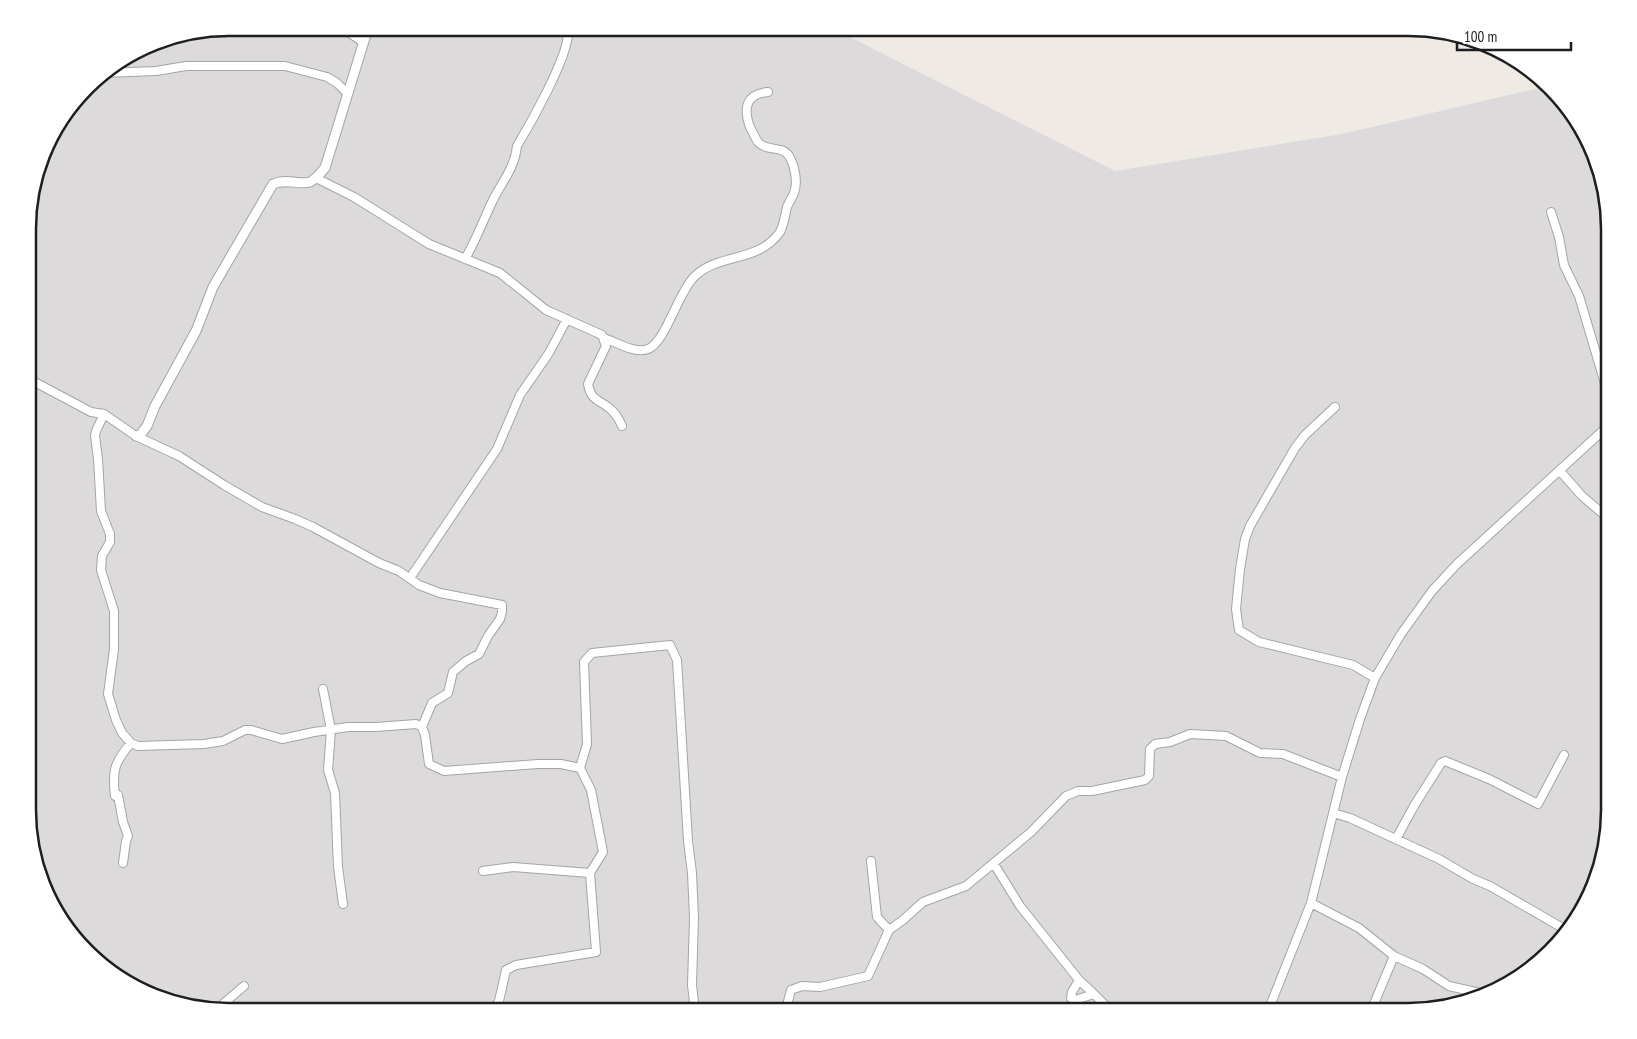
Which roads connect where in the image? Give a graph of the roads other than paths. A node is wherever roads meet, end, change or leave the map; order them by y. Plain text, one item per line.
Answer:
1 (354, 36) edge
2 (365, 36) edge
3 (568, 36) edge
4 (363, 42) junction
5 (117, 72) edge
6 (768, 92) dead end
7 (348, 94) junction
8 (316, 178) junction
9 (1551, 212) dead end
10 (465, 259) junction
11 (567, 320) junction
12 (604, 338) junction
13 (1601, 370) edge
14 (36, 383) edge
15 (1335, 407) dead end
16 (104, 414) junction
17 (622, 426) dead end
18 (1601, 433) edge
19 (136, 436) junction
20 (1560, 471) junction
21 (1601, 512) edge
22 (410, 578) junction
23 (1375, 678) junction
24 (323, 689) dead end
25 (422, 727) junction
26 (331, 730) junction
27 (131, 743) junction
28 (1564, 755) dead end
29 (580, 768) junction
30 (1342, 776) junction
31 (1333, 812) junction
32 (1396, 839) junction
33 (871, 860) dead end
34 (123, 863) dead end
35 (994, 864) junction
36 (483, 871) dead end
37 (590, 873) junction
38 (1311, 903) junction
39 (343, 904) dead end
40 (1561, 927) edge
41 (889, 930) junction
42 (1394, 956) junction
43 (1079, 980) junction
44 (244, 986) dead end
45 (1472, 991) edge
46 (1094, 994) junction
47 (225, 1003) edge
48 (498, 1003) edge
49 (694, 1003) edge
50 (788, 1003) edge
51 (1103, 1003) edge
52 (1271, 1003) edge
53 (1374, 1003) edge

1 - 4 street
2 - 4 street
3 - 10 street
4 - 7 street
5 - 7 street
6 - 12 street
7 - 8 street
8 - 10 street
8 - 19 street
9 - 13 street
10 - 11 street
11 - 12 street
11 - 22 street
12 - 17 street
14 - 16 street
15 - 23 street
16 - 19 street
16 - 27 street
18 - 20 street
19 - 22 street
20 - 21 street
20 - 23 street
22 - 25 street
23 - 30 street
24 - 26 street
25 - 26 street
25 - 29 street
26 - 27 street
26 - 39 street
27 - 34 street
28 - 32 street
29 - 37 street
29 - 49 street
30 - 31 street
30 - 35 street
31 - 32 street
31 - 38 street
32 - 40 street
33 - 41 street
35 - 41 street
35 - 43 street
36 - 37 street
37 - 48 street
38 - 42 street
38 - 52 street
41 - 50 street
42 - 45 street
42 - 53 street
43 - 46 street
43 - 46 street
44 - 47 street
46 - 51 street

